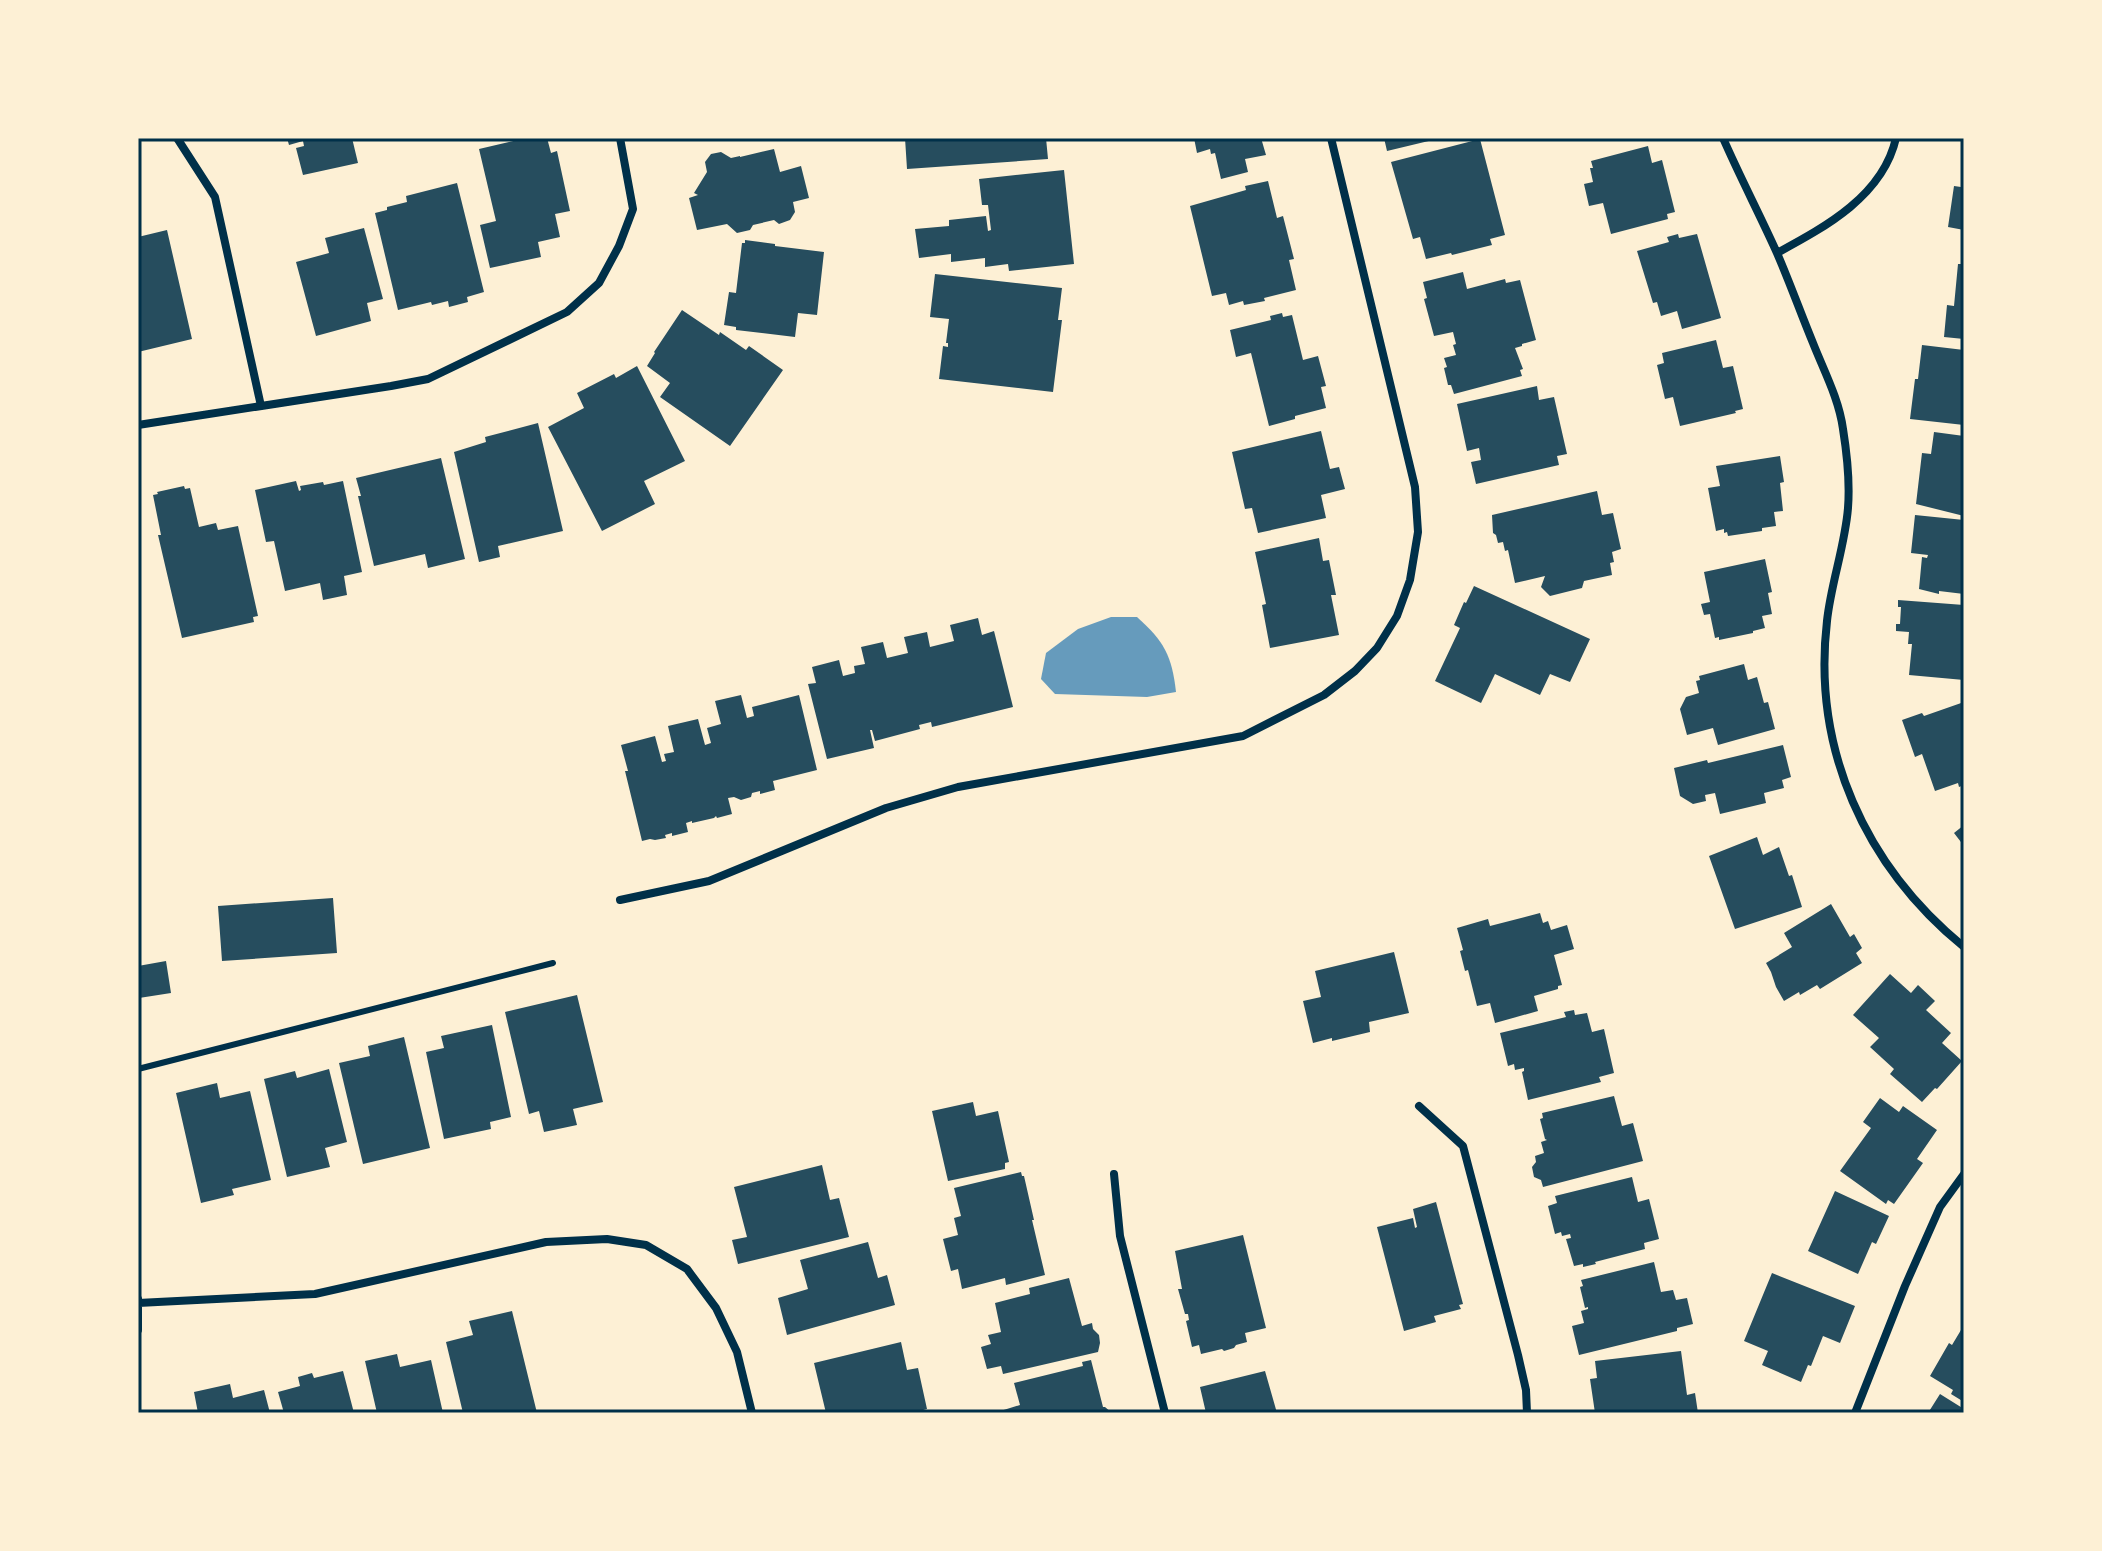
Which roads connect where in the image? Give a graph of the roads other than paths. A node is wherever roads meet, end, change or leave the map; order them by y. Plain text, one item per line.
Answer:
1 (177, 138) edge
2 (620, 138) edge
3 (1331, 138) edge
4 (1723, 138) edge
5 (1896, 138) edge
6 (1777, 253) junction
7 (261, 406) junction
8 (138, 425) edge
9 (620, 900) dead end
10 (1964, 947) edge
11 (553, 963) dead end
12 (138, 1069) edge
13 (1419, 1106) dead end
14 (1114, 1174) dead end
15 (1964, 1174) edge
16 (138, 1300) edge
17 (138, 1330) edge
18 (752, 1413) edge
19 (1165, 1413) edge
20 (1527, 1413) edge
21 (1855, 1413) edge

1 - 7 street
2 - 7 street
3 - 9 street
4 - 6 street
5 - 6 street
6 - 10 street
7 - 8 street
11 - 12 lane
13 - 20 street
14 - 19 street
15 - 21 street
16 - 17 street
16 - 18 street

